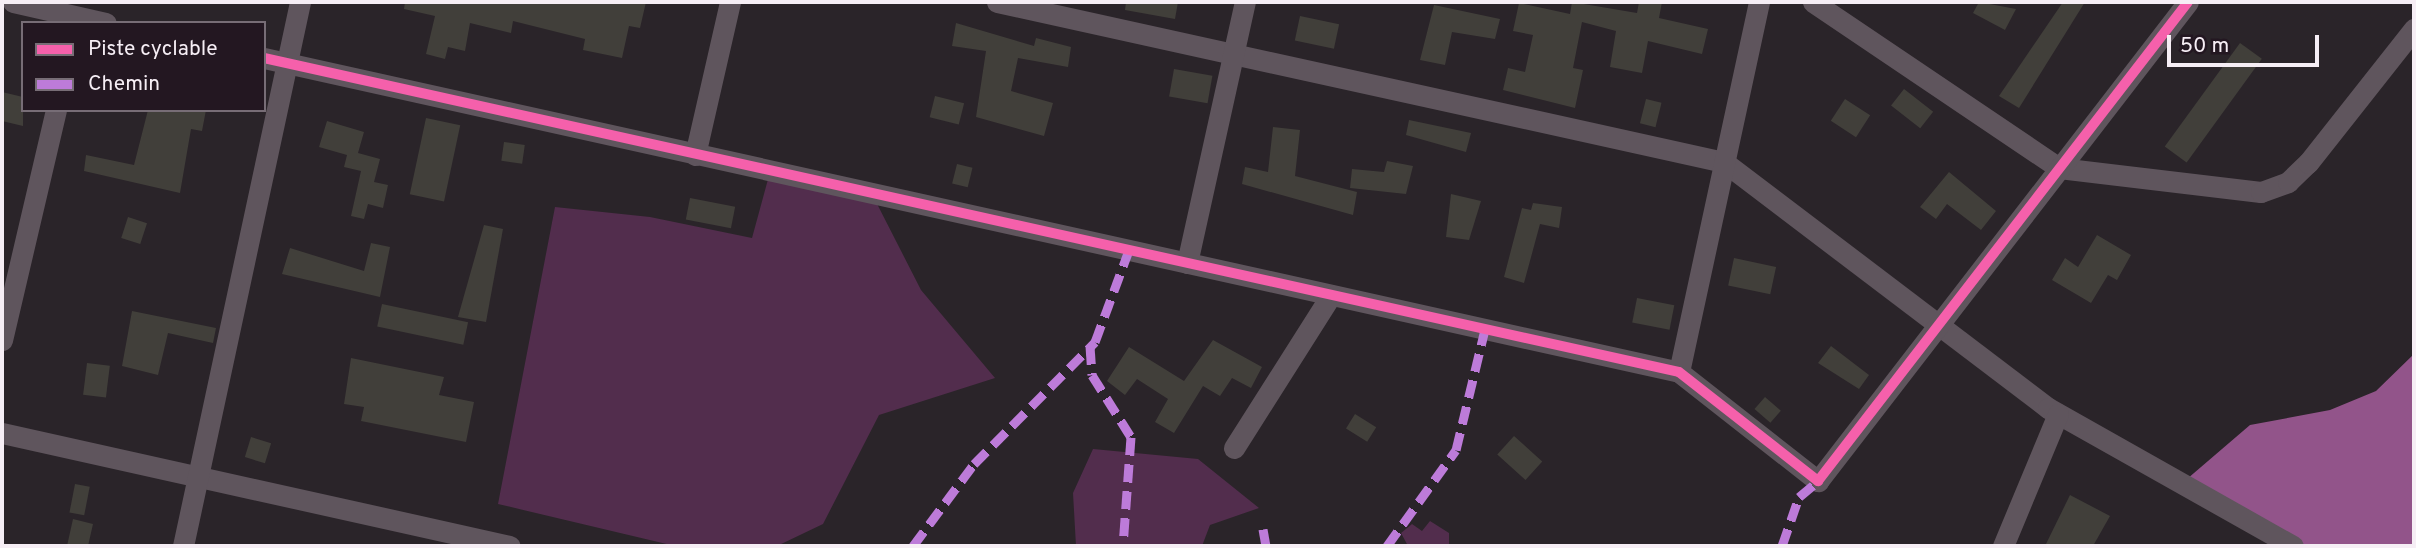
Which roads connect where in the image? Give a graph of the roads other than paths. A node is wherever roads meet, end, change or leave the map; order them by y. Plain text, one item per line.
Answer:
1 (13, 2) edge
2 (300, 2) edge
3 (730, 2) edge
4 (997, 2) edge
5 (1245, 2) edge
6 (1759, 2) edge
7 (1813, 2) edge
8 (2178, 5) edge
9 (77, 20) edge
10 (2414, 29) edge
11 (1234, 54) junction
12 (266, 59) edge
13 (287, 64) junction
14 (56, 112) edge
15 (695, 155) junction
16 (1724, 162) junction
17 (2059, 168) junction
18 (1187, 263) junction
19 (1331, 295) junction
20 (1939, 324) junction
21 (2, 340) edge
22 (1679, 372) junction
23 (2058, 414) junction
24 (2, 433) edge
25 (1234, 448) dead end
26 (198, 477) junction
27 (440, 538) edge
28 (183, 546) edge
29 (510, 546) edge
30 (2003, 546) edge
31 (2293, 546) edge

1 - 9 street
2 - 13 street
3 - 15 street
4 - 11 street
5 - 11 street
6 - 16 street
7 - 17 street
8 - 17 street
10 - 17 street
11 - 16 street
11 - 18 street
12 - 13 street
13 - 15 street
13 - 26 street
14 - 21 street
15 - 18 street
16 - 20 street
16 - 22 street
17 - 20 street
18 - 19 street
19 - 22 street
19 - 25 street
20 - 22 street
20 - 23 street
23 - 30 street
23 - 31 street
24 - 26 street
26 - 27 street
26 - 28 street
27 - 29 street

